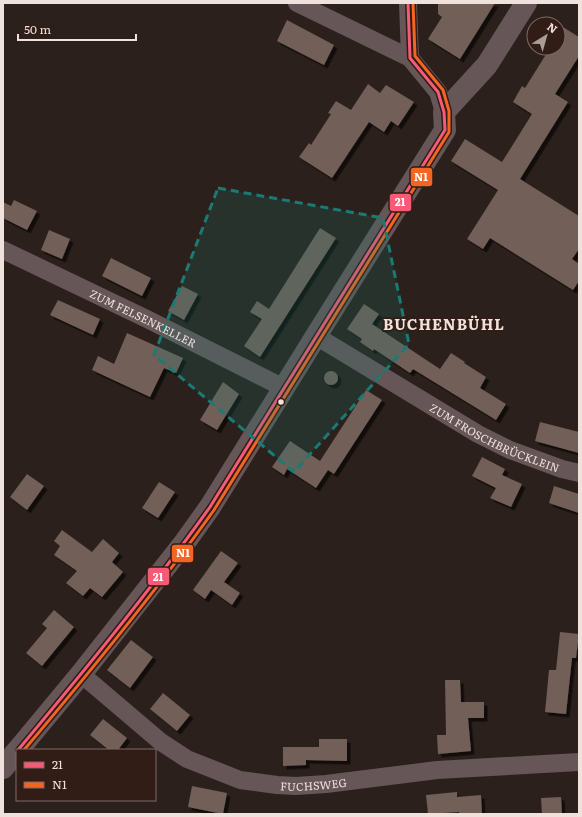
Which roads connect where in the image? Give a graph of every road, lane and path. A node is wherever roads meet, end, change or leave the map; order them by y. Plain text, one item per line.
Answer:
1 (297, 3) edge
2 (408, 3) edge
3 (526, 3) edge
4 (410, 58) junction
5 (444, 112) junction
6 (3, 250) edge
7 (316, 336) junction
8 (284, 388) junction
9 (579, 473) edge
10 (81, 674) junction
11 (18, 749) edge
12 (16, 751) edge
13 (579, 762) edge
14 (3, 768) edge

1 - 4 street
2 - 4 street
3 - 5 street
4 - 5 street
5 - 7 street
6 - 8 street, ZUM FELSENKELLER
7 - 8 street
7 - 9 street, ZUM FROSCHBRÜCKLEIN
8 - 10 street
10 - 11 street
10 - 13 street, FUCHSWEG
12 - 14 street

